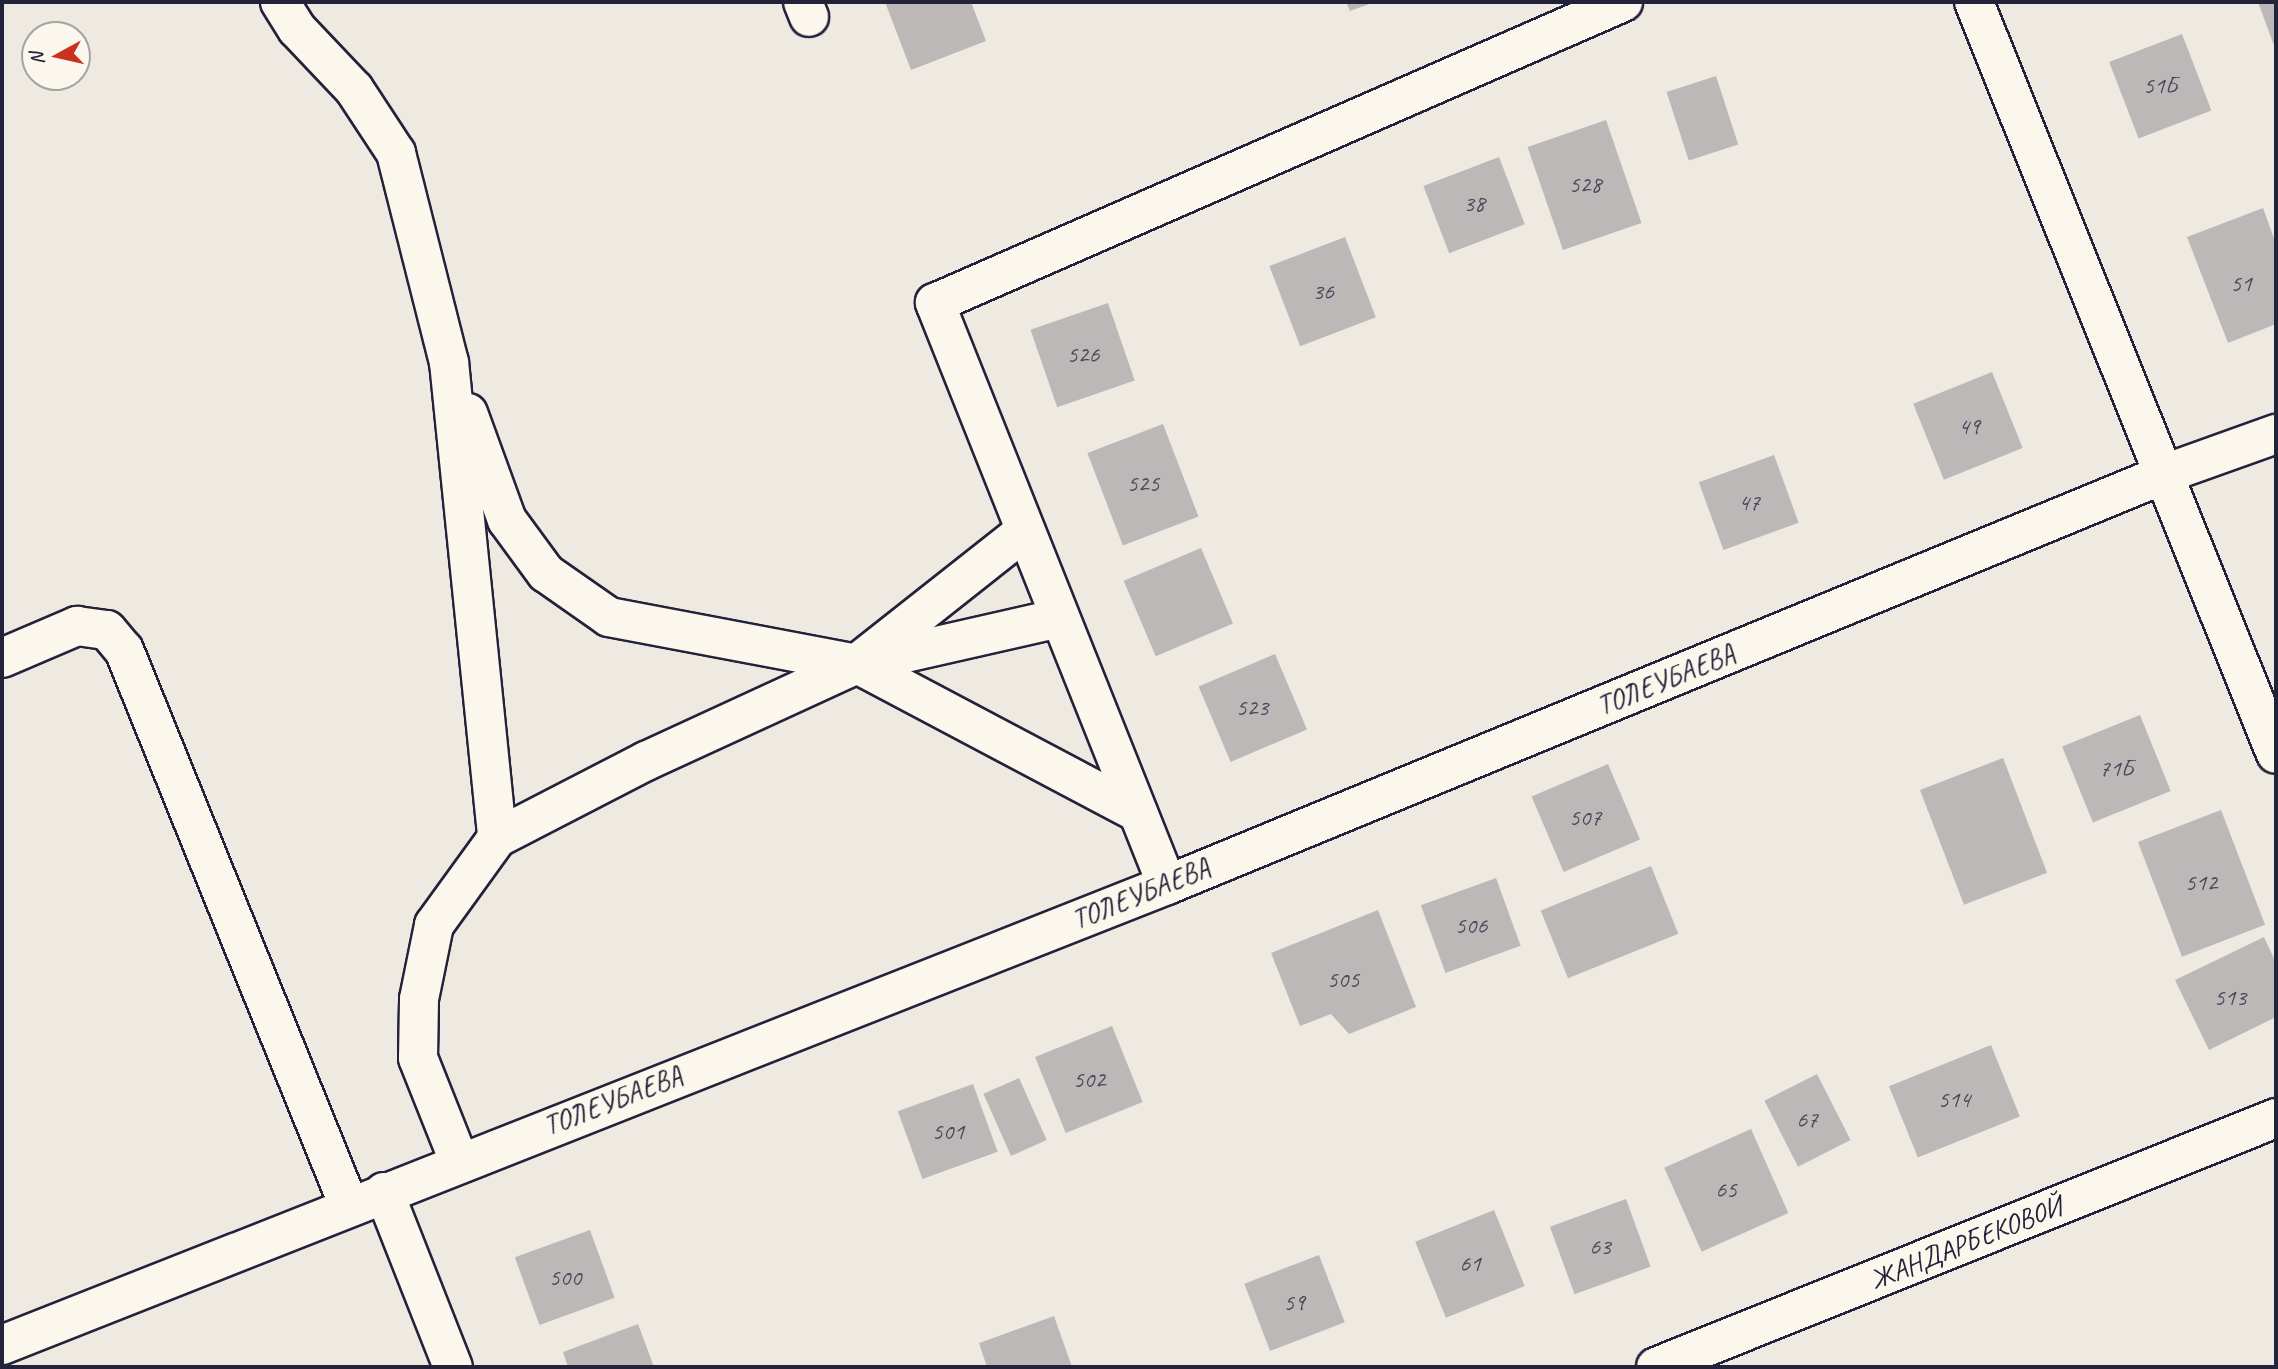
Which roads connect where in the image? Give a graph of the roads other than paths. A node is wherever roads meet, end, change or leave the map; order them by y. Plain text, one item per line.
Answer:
1 (280, 2) edge
2 (1623, 2) edge
3 (1974, 2) edge
4 (449, 362) junction
5 (2276, 434) edge
6 (2166, 473) junction
7 (1025, 531) junction
8 (1059, 618) junction
9 (2, 658) edge
10 (857, 664) junction
11 (2276, 754) edge
12 (1138, 813) junction
13 (497, 838) junction
14 (1167, 885) junction
15 (2276, 1118) edge
16 (459, 1161) junction
17 (384, 1192) junction
18 (349, 1206) junction
19 (2, 1345) edge
20 (453, 1367) edge
21 (1656, 1367) edge

1 - 4 street
2 - 7 street
3 - 6 street
4 - 10 street
4 - 13 street
5 - 6 street, ТОЛЕУБАЕВА
6 - 11 street
6 - 14 street, ТОЛЕУБАЕВА
7 - 8 street
7 - 10 street
8 - 10 street
8 - 12 street
9 - 18 street
10 - 12 street
10 - 13 street
12 - 14 street
13 - 16 street
14 - 16 street, ТОЛЕУБАЕВА
15 - 21 street, ЖАНДАРБЕКОВОЙ
16 - 17 street, ТОЛЕУБАЕВА
17 - 18 street, ТОЛЕУБАЕВА
17 - 20 street
18 - 19 street, ТОЛЕУБАЕВА

